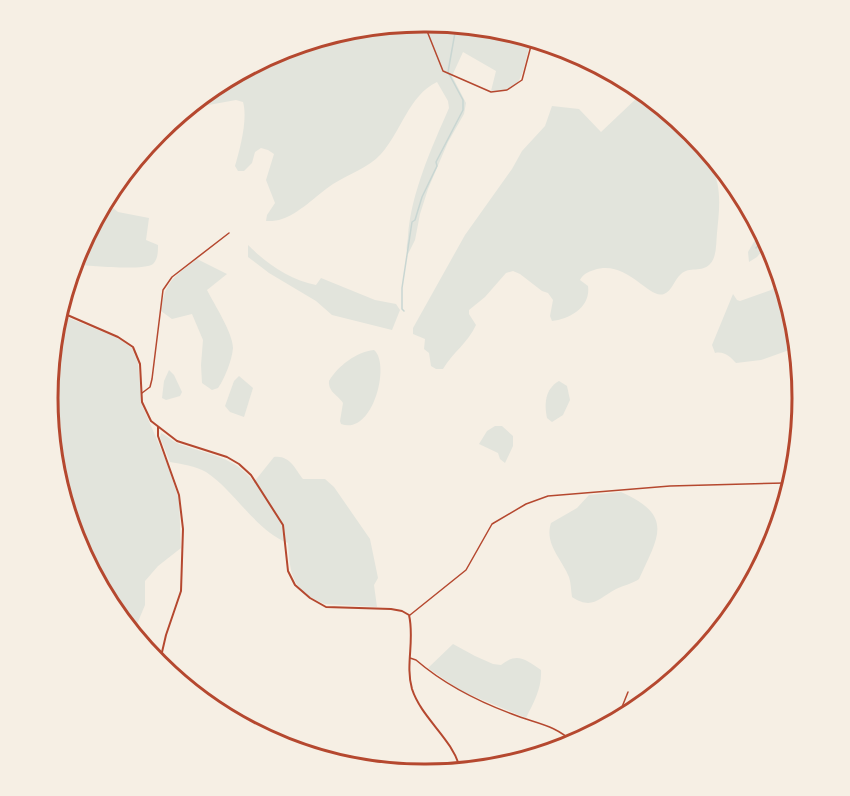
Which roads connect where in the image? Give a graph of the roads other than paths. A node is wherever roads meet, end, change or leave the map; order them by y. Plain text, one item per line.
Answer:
1 (428, 32) edge
2 (531, 47) edge
3 (229, 233) dead end
4 (68, 315) edge
5 (142, 393) junction
6 (158, 427) junction
7 (781, 483) edge
8 (409, 615) junction
9 (162, 653) edge
10 (410, 658) junction
11 (628, 692) dead end
12 (622, 707) edge
13 (566, 736) edge
14 (458, 763) edge

1 - 2 street
3 - 5 street
4 - 5 street
5 - 6 street
6 - 8 street
6 - 9 street
7 - 8 street
8 - 10 street
10 - 13 street
10 - 14 street
11 - 12 street

